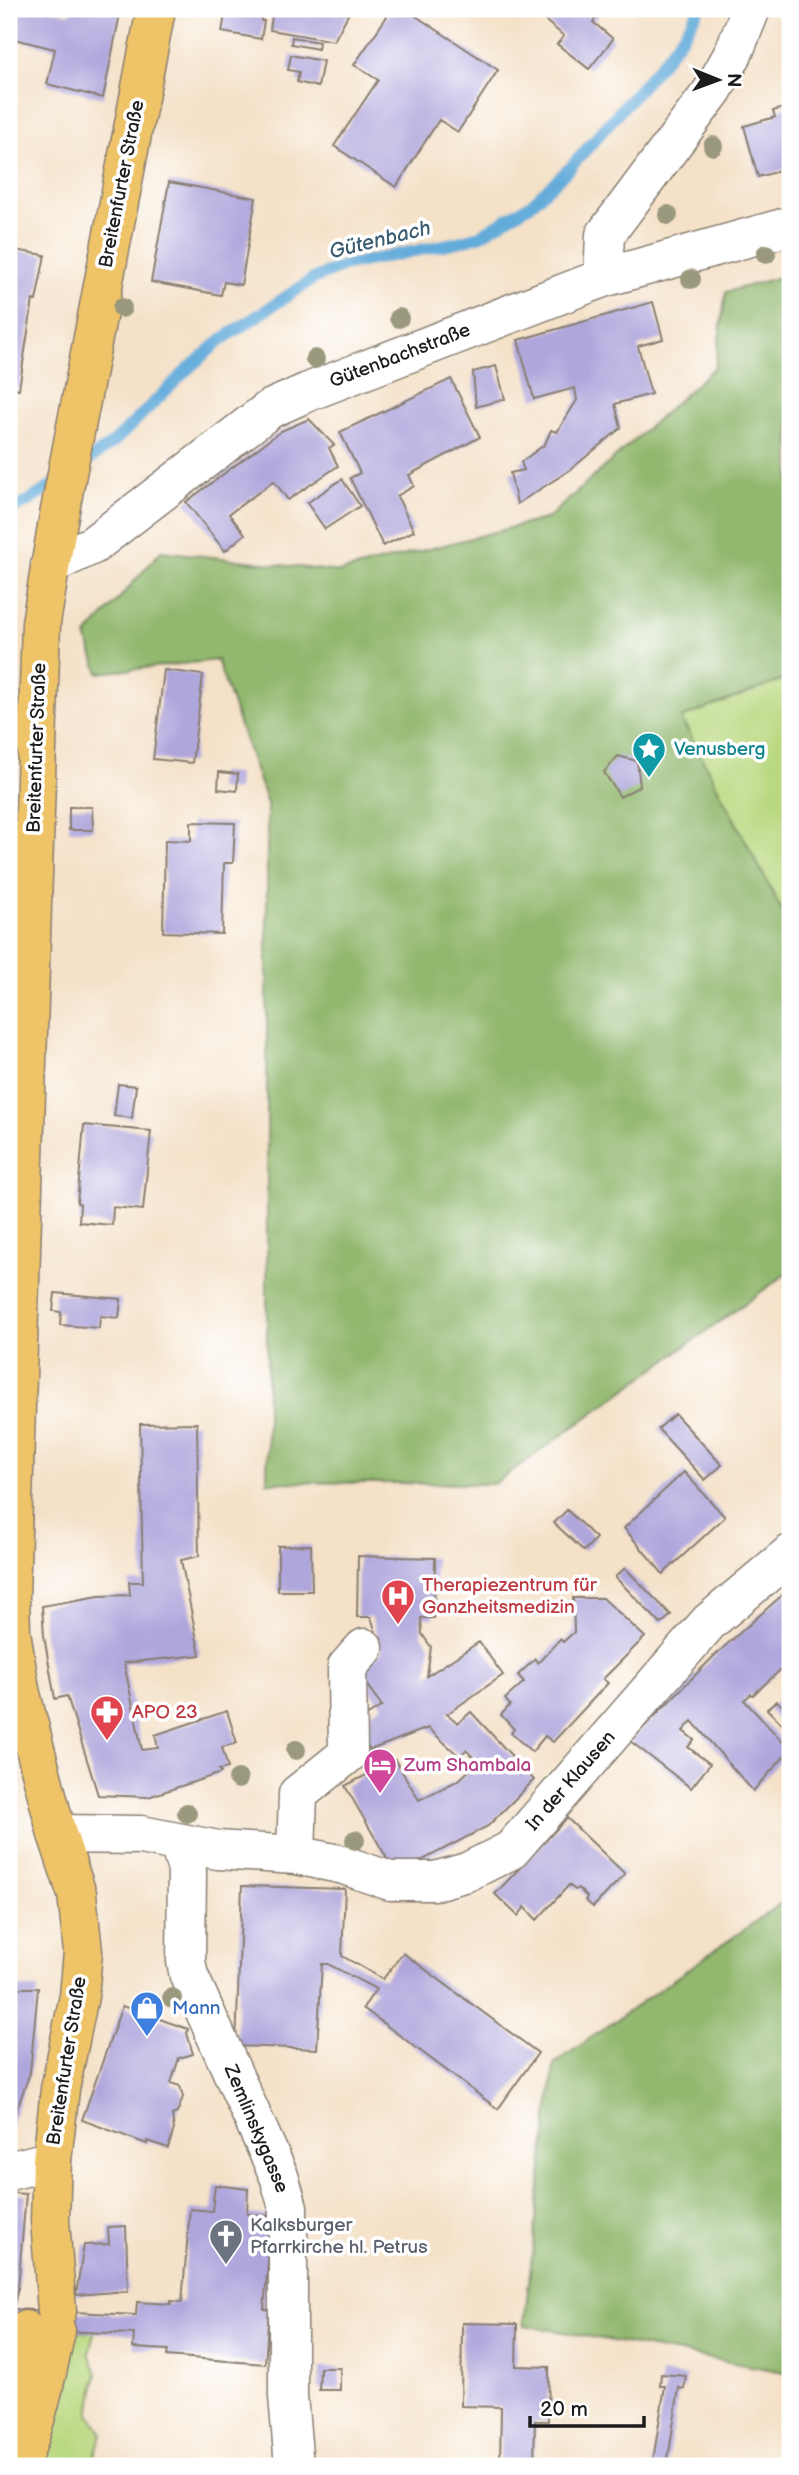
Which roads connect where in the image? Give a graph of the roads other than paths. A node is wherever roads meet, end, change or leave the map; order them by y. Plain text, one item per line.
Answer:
1 (156, 9) edge
2 (751, 9) edge
3 (790, 226) edge
4 (603, 278) junction
5 (50, 565) junction
6 (790, 1554) edge
7 (364, 1648) dead end
8 (57, 1833) junction
9 (179, 1843) junction
10 (296, 1855) junction
11 (52, 2160) junction
12 (9, 2171) edge
13 (42, 2320) junction
14 (9, 2389) edge
15 (19, 2466) edge
16 (294, 2466) edge

1 - 5 main road, Breitenfurter Straße
2 - 4 street
3 - 4 street, Gütenbachstraße
4 - 5 street, Gütenbachstraße
5 - 8 main road, Breitenfurter Straße
6 - 10 street, In der Klausen
7 - 10 street
8 - 9 street, In der Klausen
8 - 11 main road, Breitenfurter Straße
9 - 10 street, In der Klausen
9 - 16 street, Zemlinskygasse
11 - 12 street
11 - 13 main road, Breitenfurter Straße
13 - 14 main road, Breitenfurter Straße
13 - 15 main road, Breitenfurter Straße

